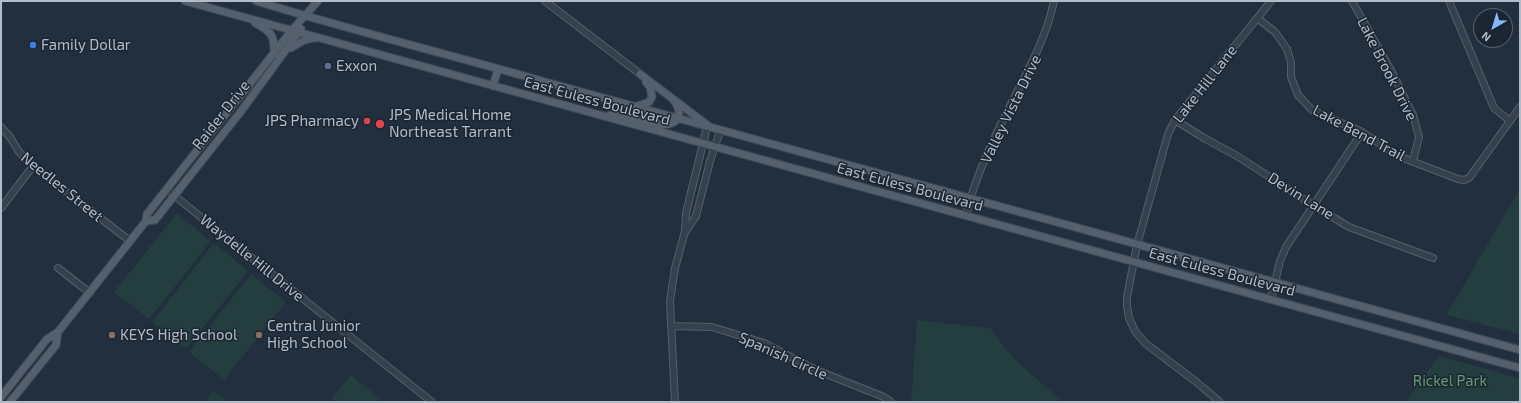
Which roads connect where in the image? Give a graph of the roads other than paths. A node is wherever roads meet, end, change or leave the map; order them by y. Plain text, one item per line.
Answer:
1 (185, 1) edge
2 (256, 1) edge
3 (318, 1) edge
4 (545, 1) edge
5 (1054, 1) edge
6 (1271, 1) edge
7 (1352, 1) edge
8 (1449, 1) edge
9 (306, 16) junction
10 (242, 17) junction
11 (1257, 18) junction
12 (292, 30) junction
13 (300, 32) junction
14 (320, 38) junction
15 (274, 54) junction
16 (282, 56) junction
17 (498, 69) junction
18 (640, 74) junction
19 (493, 86) junction
20 (248, 87) junction
21 (255, 92) junction
22 (673, 99) junction
23 (634, 107) junction
24 (1520, 107) edge
25 (596, 114) junction
26 (677, 119) junction
27 (1175, 120) junction
28 (1510, 121) junction
29 (1, 127) edge
30 (714, 129) junction
31 (1362, 132) junction
32 (703, 144) junction
33 (715, 147) junction
34 (1413, 161) junction
35 (33, 166) junction
36 (166, 189) junction
37 (174, 196) junction
38 (969, 199) junction
39 (1313, 205) junction
40 (1, 208) edge
41 (966, 216) junction
42 (146, 221) junction
43 (685, 231) junction
44 (130, 241) junction
45 (1137, 245) junction
46 (1433, 258) dead end
47 (1134, 261) junction
48 (58, 268) dead end
49 (1275, 281) junction
50 (90, 293) junction
51 (1271, 299) junction
52 (671, 326) junction
53 (58, 332) junction
54 (1520, 350) edge
55 (1520, 368) edge
56 (1, 397) edge
57 (10, 402) edge
58 (432, 402) edge
59 (675, 402) edge
60 (891, 402) edge
61 (1220, 402) edge

1 - 10 main road
2 - 9 main road, East Euless Boulevard
3 - 9 main road, Raider Drive
4 - 18 street
5 - 38 street, Valley Vista Drive
6 - 11 street, Lake Hill Lane
7 - 34 street, Lake Brook Drive
8 - 28 street
9 - 12 main road, Raider Drive
9 - 13 main road, Raider Drive
9 - 17 main road, East Euless Boulevard
10 - 12 main road, East Euless Boulevard
10 - 15 main road
11 - 27 street, Lake Hill Lane
11 - 31 street, Lake Bend Trail
12 - 13 main road, East Euless Boulevard
12 - 15 main road, Raider Drive
13 - 14 main road, East Euless Boulevard
13 - 16 main road, Raider Drive
14 - 16 main road
14 - 19 main road, East Euless Boulevard
15 - 20 main road, Raider Drive
16 - 21 main road, Raider Drive
17 - 19 main road
17 - 23 main road, East Euless Boulevard
18 - 22 main road
18 - 23 main road
19 - 25 main road, East Euless Boulevard
20 - 21 main road
20 - 36 main road, Raider Drive
21 - 37 main road, Raider Drive
22 - 26 main road
22 - 30 main road
23 - 26 main road, East Euless Boulevard
24 - 28 street
25 - 26 main road
25 - 32 main road, East Euless Boulevard
26 - 30 main road, East Euless Boulevard
27 - 39 street, Devin Lane
27 - 45 street, Lake Hill Lane
28 - 34 street, Lake Bend Trail
29 - 35 street, Needles Street
30 - 32 street
30 - 33 street
30 - 38 main road, East Euless Boulevard
31 - 34 street, Lake Bend Trail
31 - 39 street
32 - 33 main road, East Euless Boulevard
32 - 43 street
33 - 41 main road, East Euless Boulevard
33 - 43 street
35 - 40 street
35 - 44 street, Needles Street
36 - 37 street, Waydelle Hill Drive
36 - 42 main road, Raider Drive
37 - 42 main road, Raider Drive
37 - 58 street, Waydelle Hill Drive
38 - 41 street, Valley Vista Drive
38 - 45 main road, East Euless Boulevard
39 - 46 street, Devin Lane
39 - 49 street
41 - 47 main road, East Euless Boulevard
42 - 44 main road, Raider Drive
43 - 52 street
44 - 50 main road, Raider Drive
45 - 47 street, Lake Hill Lane
45 - 49 main road, East Euless Boulevard
47 - 51 main road, East Euless Boulevard
47 - 61 street, Lake Hill Lane
48 - 50 street
49 - 51 street
49 - 54 main road, East Euless Boulevard
50 - 53 main road, Raider Drive
51 - 55 main road, East Euless Boulevard
52 - 59 street
52 - 60 street, Spanish Circle
53 - 56 main road, Raider Drive
53 - 57 main road, Raider Drive

